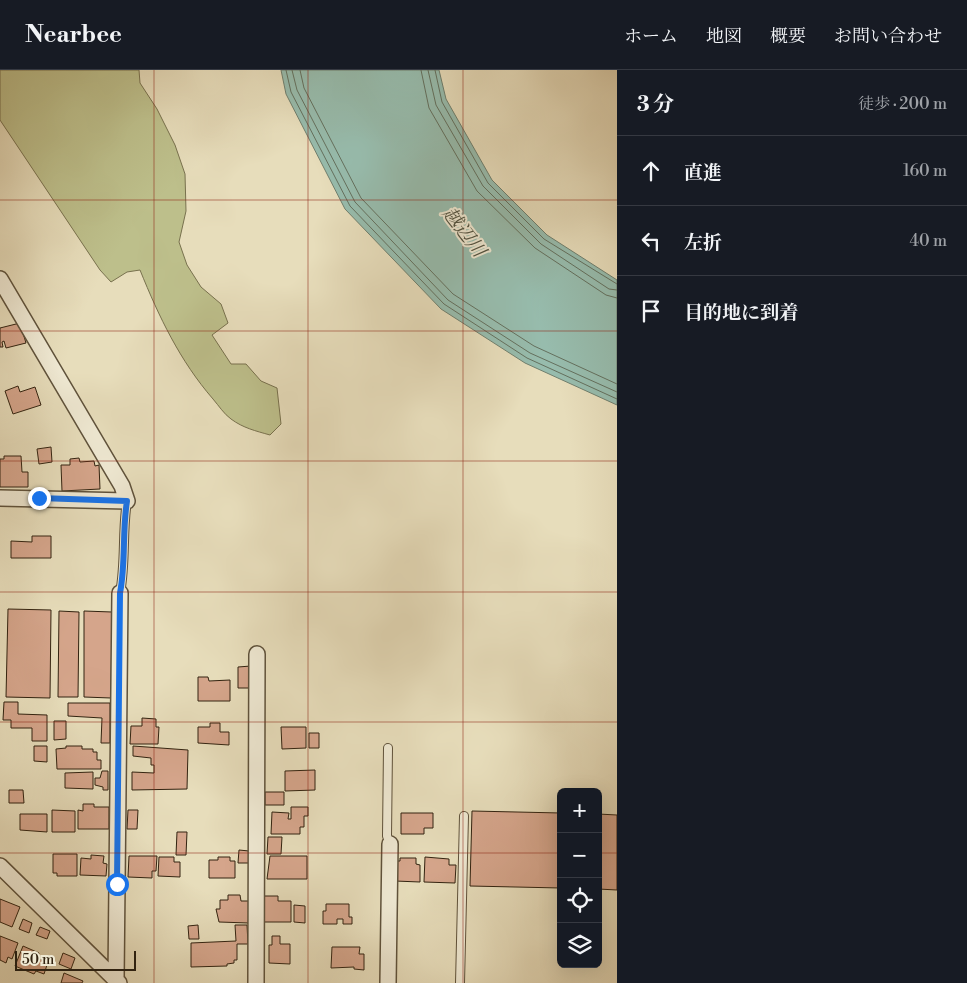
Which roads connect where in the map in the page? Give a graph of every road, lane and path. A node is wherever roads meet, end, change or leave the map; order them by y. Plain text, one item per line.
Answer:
1 (0, 279) edge
2 (0, 498) edge
3 (127, 501) junction
4 (120, 593) joint
5 (258, 654) dead end
6 (388, 748) dead end
7 (464, 816) dead end
8 (390, 844) joint
9 (0, 866) edge
10 (117, 982) edge
11 (256, 983) edge
12 (388, 983) edge
13 (460, 983) edge

1 - 3 street
2 - 3 street
3 - 4 lane
4 - 10 street
5 - 11 street
6 - 8 lane
7 - 13 lane
8 - 12 street
9 - 10 street

